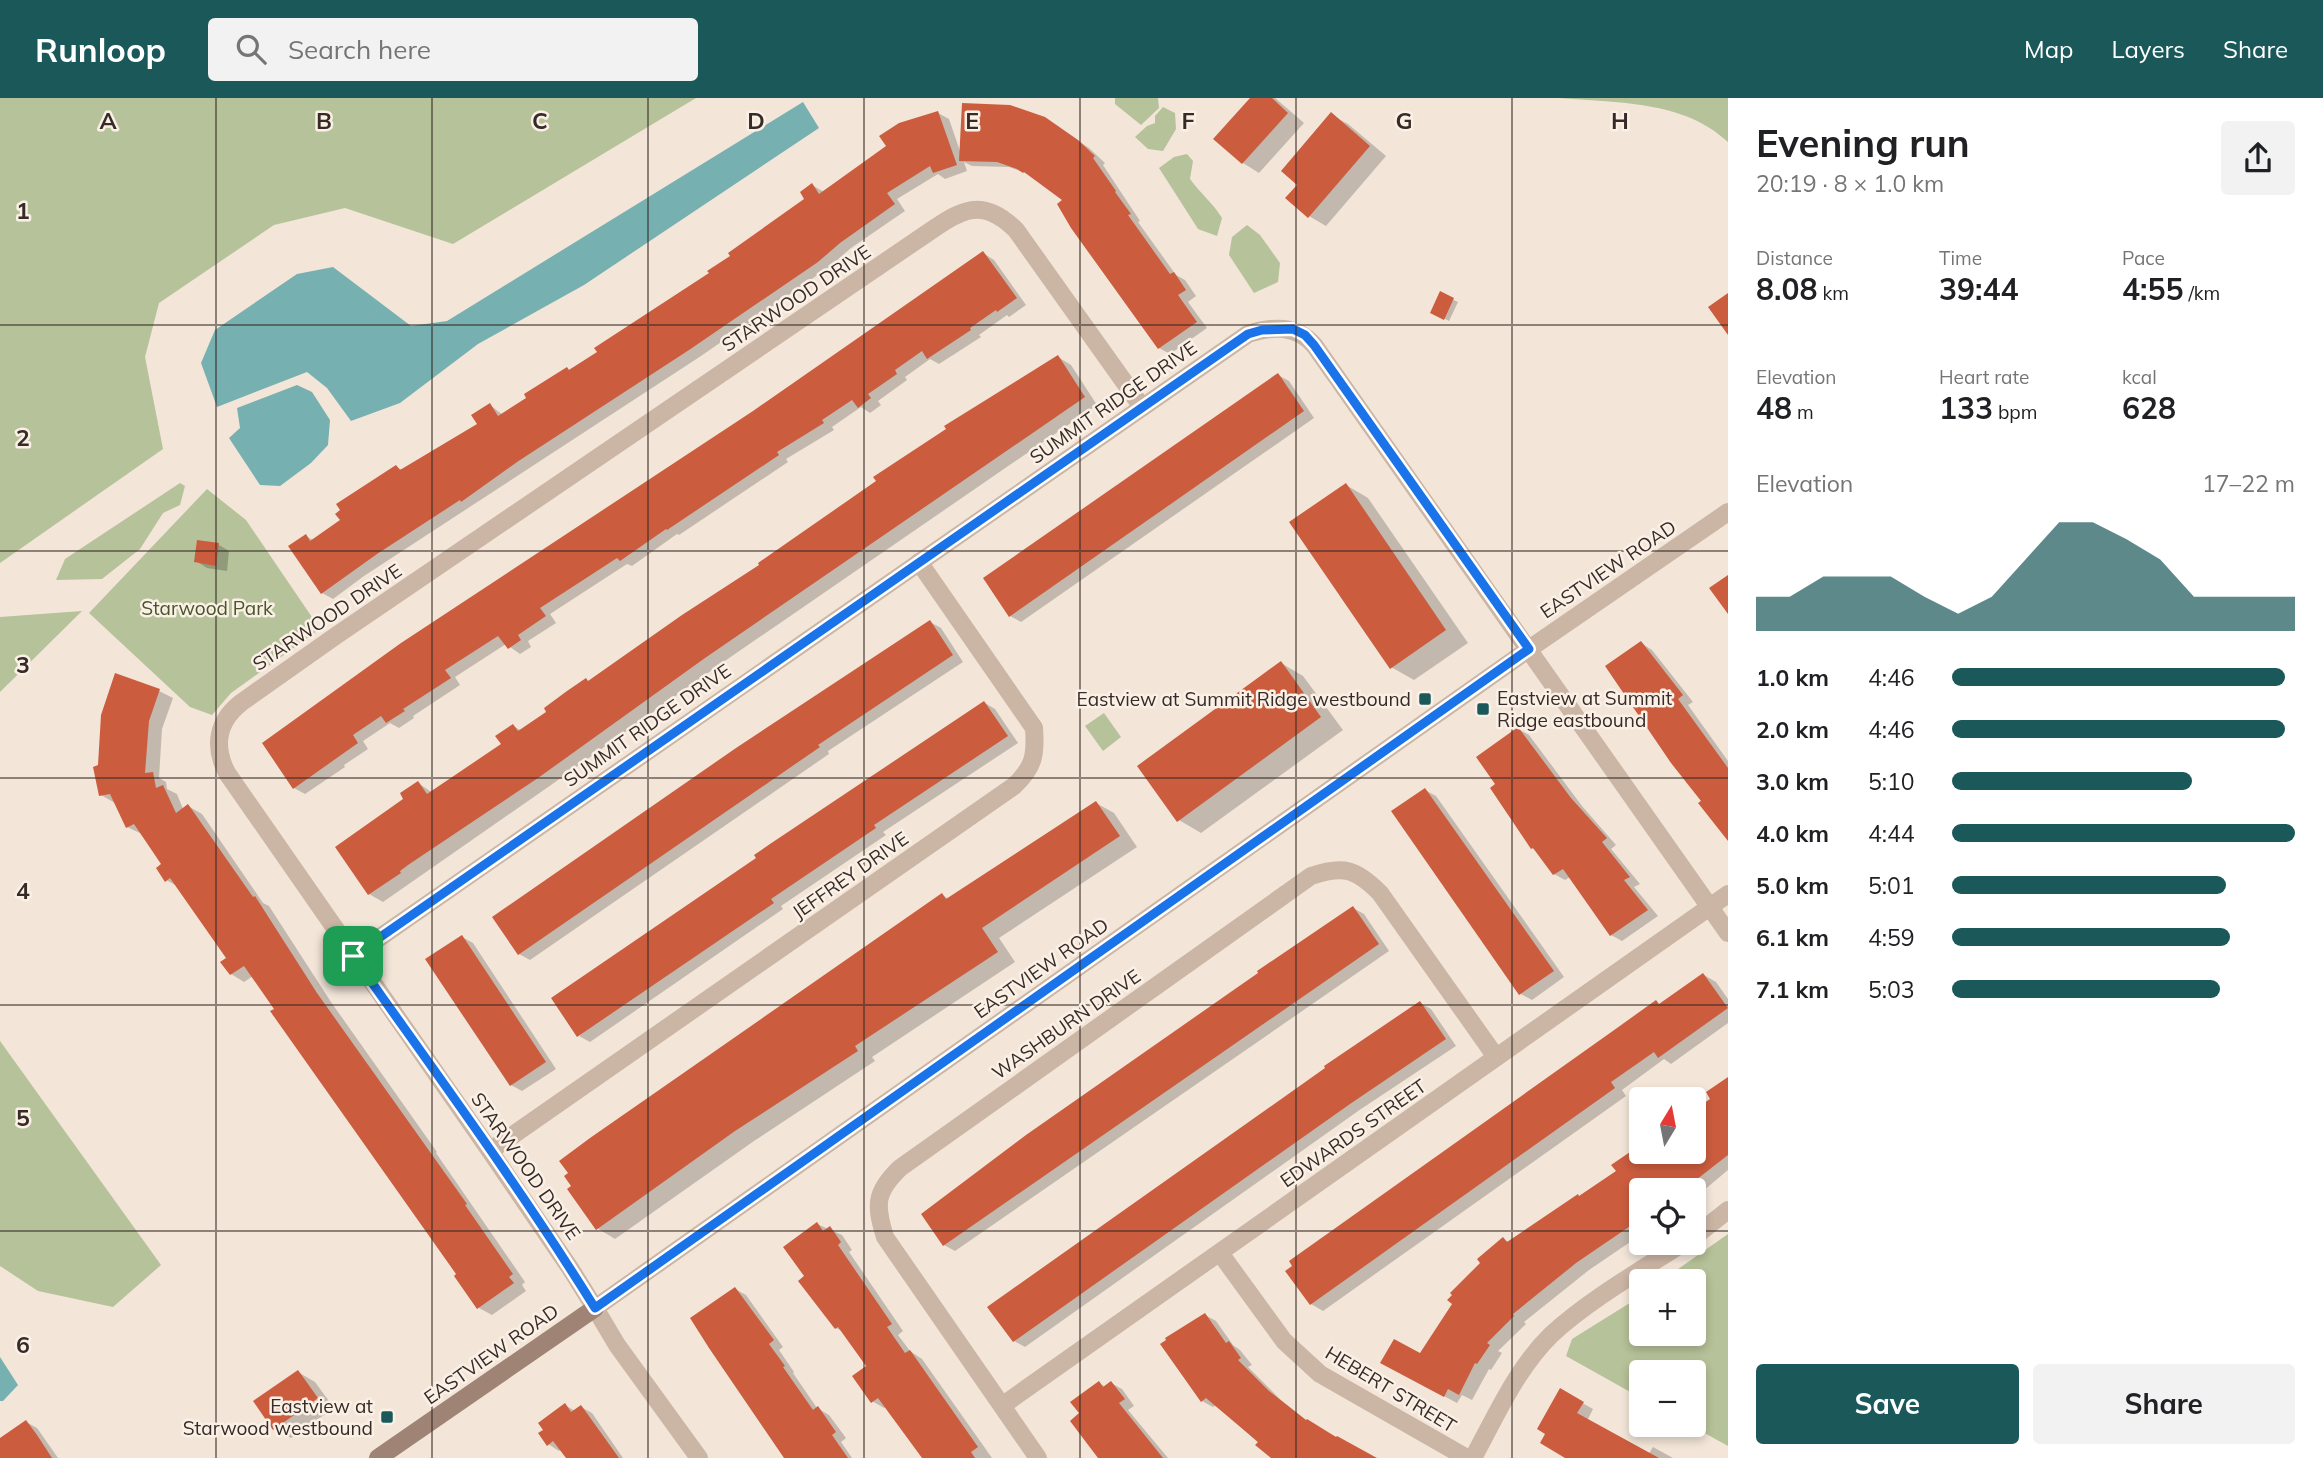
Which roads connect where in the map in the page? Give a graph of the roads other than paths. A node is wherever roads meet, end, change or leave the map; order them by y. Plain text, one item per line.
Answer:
1 (1142, 407) junction
2 (1728, 512) edge
3 (919, 562) junction
4 (1529, 649) junction
5 (1728, 894) edge
6 (1709, 907) junction
7 (1728, 933) edge
8 (353, 956) junction
9 (1496, 1058) junction
10 (490, 1151) junction
11 (1728, 1210) edge
12 (1706, 1227) edge
13 (1220, 1253) junction
14 (1665, 1255) edge
15 (595, 1308) junction
16 (1003, 1405) junction
17 (378, 1458) edge
18 (699, 1458) edge
19 (1038, 1458) edge
20 (1467, 1458) edge
21 (1473, 1458) edge

1 - 3 street, SUMMIT RIDGE DRIVE
1 - 4 street, SUMMIT RIDGE DRIVE
1 - 8 street, STARWOOD DRIVE
2 - 4 street, EASTVIEW ROAD
3 - 8 street, SUMMIT RIDGE DRIVE
3 - 10 street, JEFFREY DRIVE
4 - 6 street, SUMMIT RIDGE DRIVE
4 - 15 street, EASTVIEW ROAD
5 - 6 street, EDWARDS STREET
6 - 7 street, SUMMIT RIDGE DRIVE
6 - 9 street, EDWARDS STREET
8 - 10 street, STARWOOD DRIVE
9 - 13 street, EDWARDS STREET
9 - 16 street, WASHBURN DRIVE
10 - 15 street, STARWOOD DRIVE
11 - 12 street
13 - 16 street, EDWARDS STREET
13 - 20 street, HEBERT STREET
14 - 21 street
15 - 17 main road, EASTVIEW ROAD
15 - 18 street, STARWOOD DRIVE
16 - 19 street, WASHBURN DRIVE

